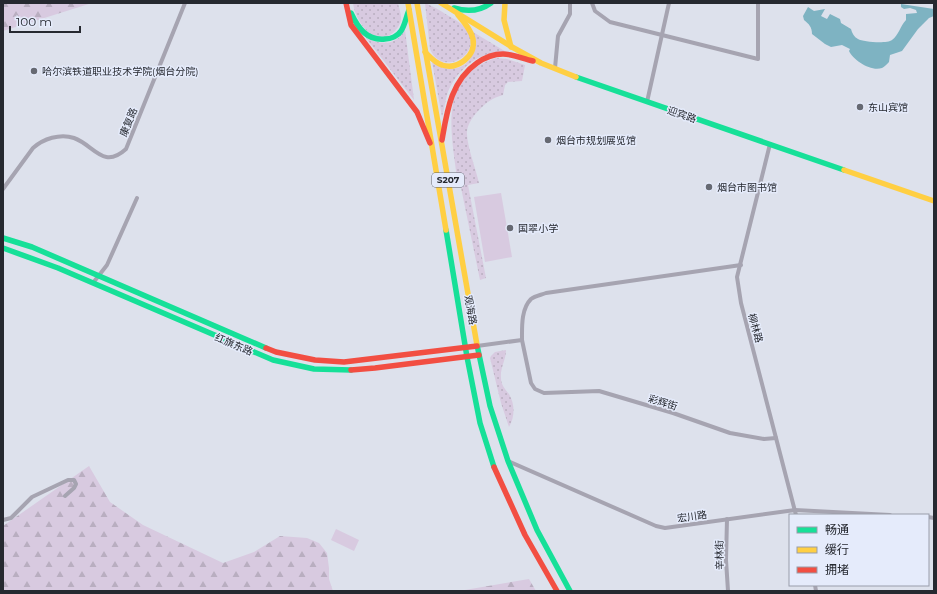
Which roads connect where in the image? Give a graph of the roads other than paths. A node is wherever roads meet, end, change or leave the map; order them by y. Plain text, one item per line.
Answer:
1 (185, 3) edge
2 (347, 3) edge
3 (408, 3) edge
4 (417, 3) edge
5 (492, 3) edge
6 (504, 3) edge
7 (570, 3) edge
8 (592, 3) edge
9 (669, 3) edge
10 (758, 3) edge
11 (443, 5) edge
12 (409, 10) junction
13 (456, 12) junction
14 (662, 34) junction
15 (512, 47) junction
16 (425, 52) junction
17 (541, 63) junction
18 (555, 68) junction
19 (647, 102) junction
20 (441, 143) junction
21 (770, 144) junction
22 (432, 148) junction
23 (3, 189) edge
24 (137, 198) dead end
25 (934, 201) edge
26 (3, 238) edge
27 (3, 248) edge
28 (741, 265) junction
29 (99, 276) junction
30 (93, 283) junction
31 (522, 340) junction
32 (477, 346) junction
33 (465, 348) junction
34 (479, 355) junction
35 (467, 357) junction
36 (776, 438) junction
37 (508, 461) junction
38 (65, 496) dead end
39 (795, 510) junction
40 (796, 514) edge
41 (871, 514) edge
42 (727, 519) junction
43 (3, 520) edge
44 (557, 591) edge
45 (570, 591) edge
46 (728, 591) edge

1 - 23 street, 康复路
2 - 12 main road
2 - 22 main road
3 - 12 main road
4 - 16 main road, 观海路 / S207
5 - 11 main road
6 - 15 main road
7 - 18 street
8 - 14 street
9 - 14 street
10 - 14 street
11 - 13 main road, 迎宾路
12 - 22 main road, S207
13 - 15 main road, 迎宾路
13 - 16 main road
14 - 19 street
15 - 17 main road, 迎宾路
16 - 20 main road, 观海路 / S207
17 - 18 main road, 迎宾路
17 - 20 main road
18 - 19 main road, 迎宾路
19 - 21 main road, 迎宾路
20 - 32 main road, 观海路 / S207
21 - 25 main road, 迎宾路
21 - 28 street, 柳林路
22 - 33 main road, 观海路 / S207
24 - 29 street
26 - 29 main road, 红旗东路
27 - 30 main road, 红旗东路
28 - 31 street
28 - 36 street, 柳林路
29 - 30 street
29 - 33 main road, 红旗东路
30 - 35 main road, 红旗东路
31 - 32 street
31 - 36 street, 彩辉街
32 - 33 main road, 红旗东路
32 - 34 main road, 观海路 / S207
33 - 35 main road, S207
34 - 35 main road, 红旗东路
34 - 37 main road, 观海路 / S207
35 - 44 main road, S207
36 - 39 street, 柳林路
37 - 42 street, 宏川路
37 - 45 main road, 观海路 / S207
38 - 43 street
39 - 40 street, 柳林路
39 - 41 street, 宏川路
39 - 42 street, 宏川路
42 - 46 street, 辛林街

